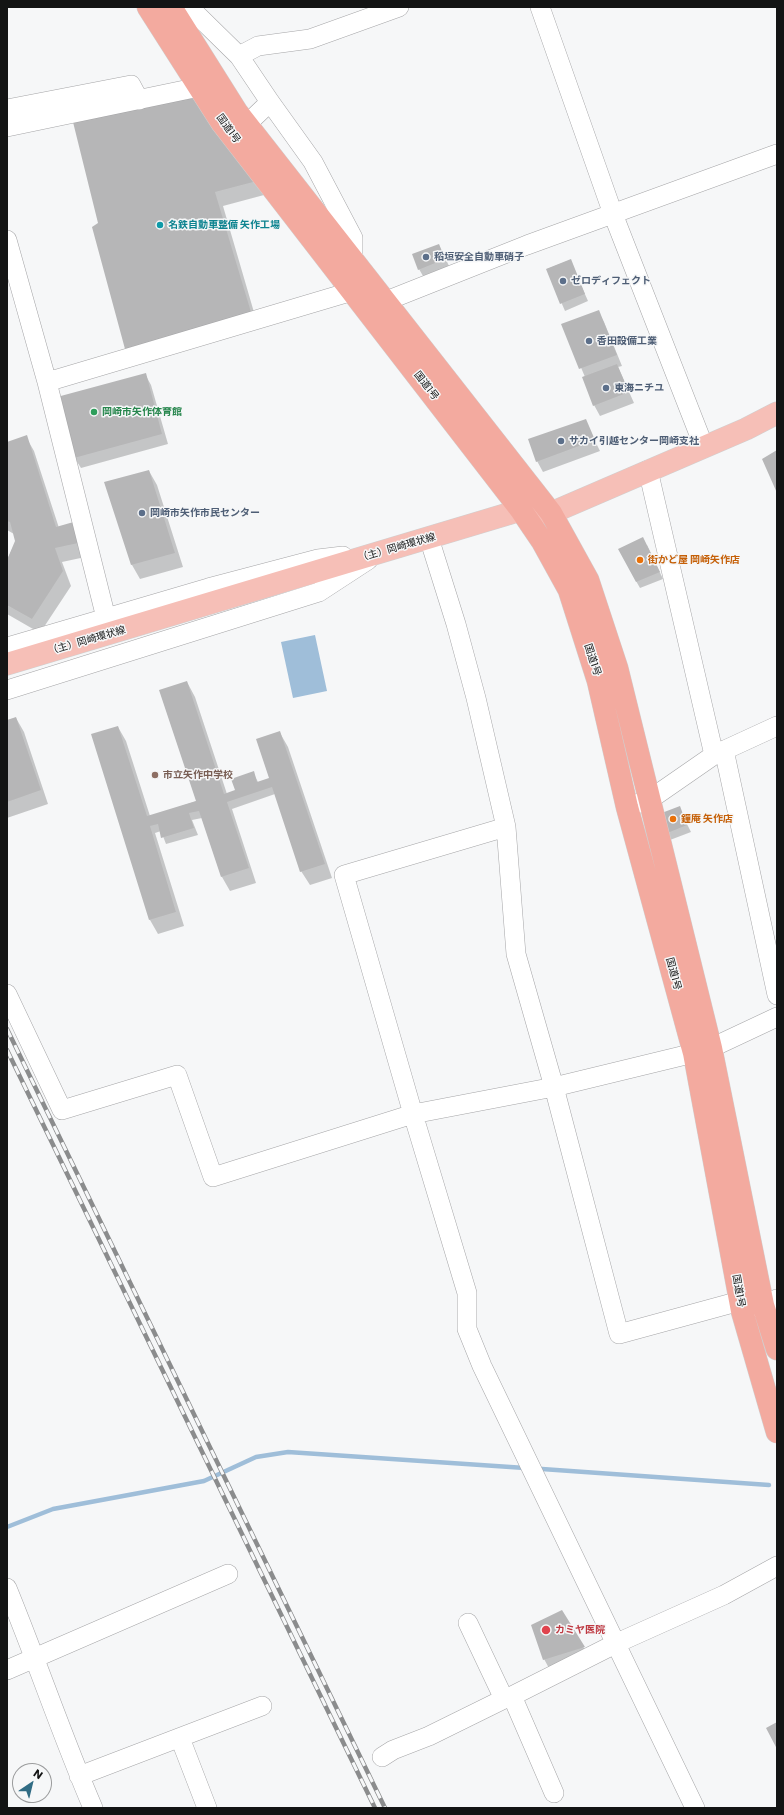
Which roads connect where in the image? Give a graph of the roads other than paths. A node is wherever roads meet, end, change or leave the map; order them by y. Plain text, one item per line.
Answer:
1 (148, 7) edge
2 (171, 7) edge
3 (189, 7) edge
4 (399, 7) edge
5 (540, 7) edge
6 (239, 56) junction
7 (199, 87) junction
8 (139, 100) junction
9 (270, 102) junction
10 (7, 108) edge
11 (247, 124) junction
12 (7, 127) edge
13 (777, 154) edge
14 (612, 214) junction
15 (7, 240) edge
16 (353, 258) junction
17 (353, 291) junction
18 (386, 301) junction
19 (47, 382) junction
20 (777, 413) edge
21 (704, 447) junction
22 (648, 470) junction
23 (522, 510) junction
24 (551, 513) junction
25 (429, 538) junction
26 (380, 552) junction
27 (106, 618) junction
28 (7, 647) edge
29 (7, 664) edge
30 (7, 690) edge
31 (777, 726) edge
32 (719, 752) junction
33 (649, 800) junction
34 (627, 807) junction
35 (506, 827) junction
36 (7, 994) edge
37 (777, 996) edge
38 (777, 1017) edge
39 (703, 1050) junction
40 (554, 1087) junction
41 (413, 1114) junction
42 (770, 1302) edge
43 (741, 1306) junction
44 (777, 1349) edge
45 (777, 1432) edge
46 (777, 1566) edge
47 (228, 1574) dead end
48 (7, 1588) edge
49 (468, 1623) dead end
50 (617, 1643) junction
51 (36, 1657) junction
52 (7, 1670) edge
53 (508, 1697) junction
54 (262, 1706) dead end
55 (180, 1738) junction
56 (382, 1757) dead end
57 (79, 1776) junction
58 (554, 1793) dead end
59 (93, 1808) edge
60 (207, 1808) edge
61 (695, 1808) edge

1 - 7 highway, 国道1号
2 - 11 highway, 国道1号
3 - 6 street
4 - 6 street
5 - 14 street
6 - 9 street
7 - 8 street
7 - 17 highway, 国道1号
8 - 10 street
8 - 12 street
9 - 11 street
9 - 16 street
11 - 16 highway, 国道1号
13 - 14 street
14 - 18 street
14 - 21 street
15 - 19 street
16 - 18 highway, 国道1号
17 - 19 street
17 - 23 highway, 国道1号
18 - 24 highway, 国道1号
19 - 27 street
20 - 21 main road, （主）岡崎環状線
21 - 22 main road, （主）岡崎環状線
22 - 24 main road, （主）岡崎環状線
22 - 32 street
23 - 24 main road, （主）岡崎環状線
23 - 25 main road, （主）岡崎環状線
23 - 34 highway, 国道1号
24 - 33 highway, 国道1号
25 - 26 main road, （主）岡崎環状線
25 - 35 street
26 - 27 street
26 - 29 main road, （主）岡崎環状線
26 - 30 street
27 - 28 street
31 - 32 street
32 - 33 street
32 - 37 street
33 - 34 street
33 - 39 highway, 国道1号
34 - 39 highway, 国道1号
35 - 40 street
35 - 41 street
36 - 41 street
38 - 39 street
39 - 40 street
39 - 42 highway, 国道1号
39 - 43 highway, 国道1号
40 - 41 street
40 - 43 street
41 - 50 street
42 - 43 street
42 - 44 highway, 国道1号
43 - 45 highway, 国道1号
46 - 50 street
47 - 51 street
48 - 51 street
49 - 53 street
50 - 53 street
50 - 61 street
51 - 52 street
51 - 57 street
53 - 56 street
53 - 58 street
54 - 55 street
55 - 57 street
55 - 60 street
57 - 59 street

